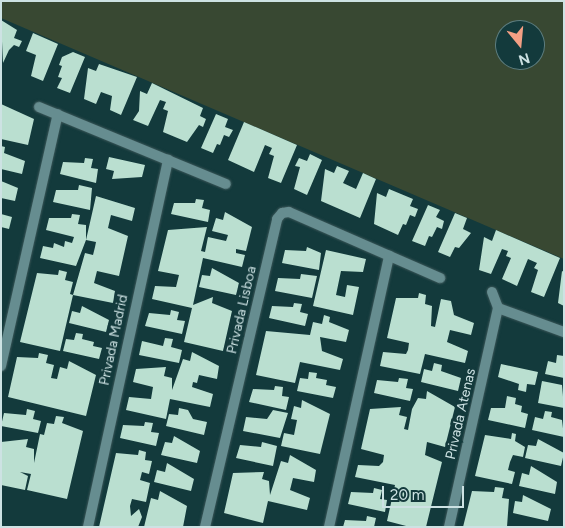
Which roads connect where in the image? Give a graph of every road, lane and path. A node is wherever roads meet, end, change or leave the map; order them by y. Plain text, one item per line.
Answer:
1 (39, 107) dead end
2 (58, 114) junction
3 (168, 160) junction
4 (226, 184) dead end
5 (389, 256) junction
6 (440, 278) dead end
7 (492, 292) dead end
8 (498, 308) junction
9 (564, 332) edge
10 (1, 366) edge
11 (88, 527) edge
12 (205, 527) edge
13 (329, 527) edge
14 (450, 527) edge

1 - 2 street
2 - 3 street
2 - 10 street
3 - 4 street
3 - 11 street, Privada Madrid
5 - 6 street, Privada Lisboa
5 - 12 street, Privada Lisboa
5 - 13 street
7 - 8 street
8 - 9 street
8 - 14 street, Privada Atenas

